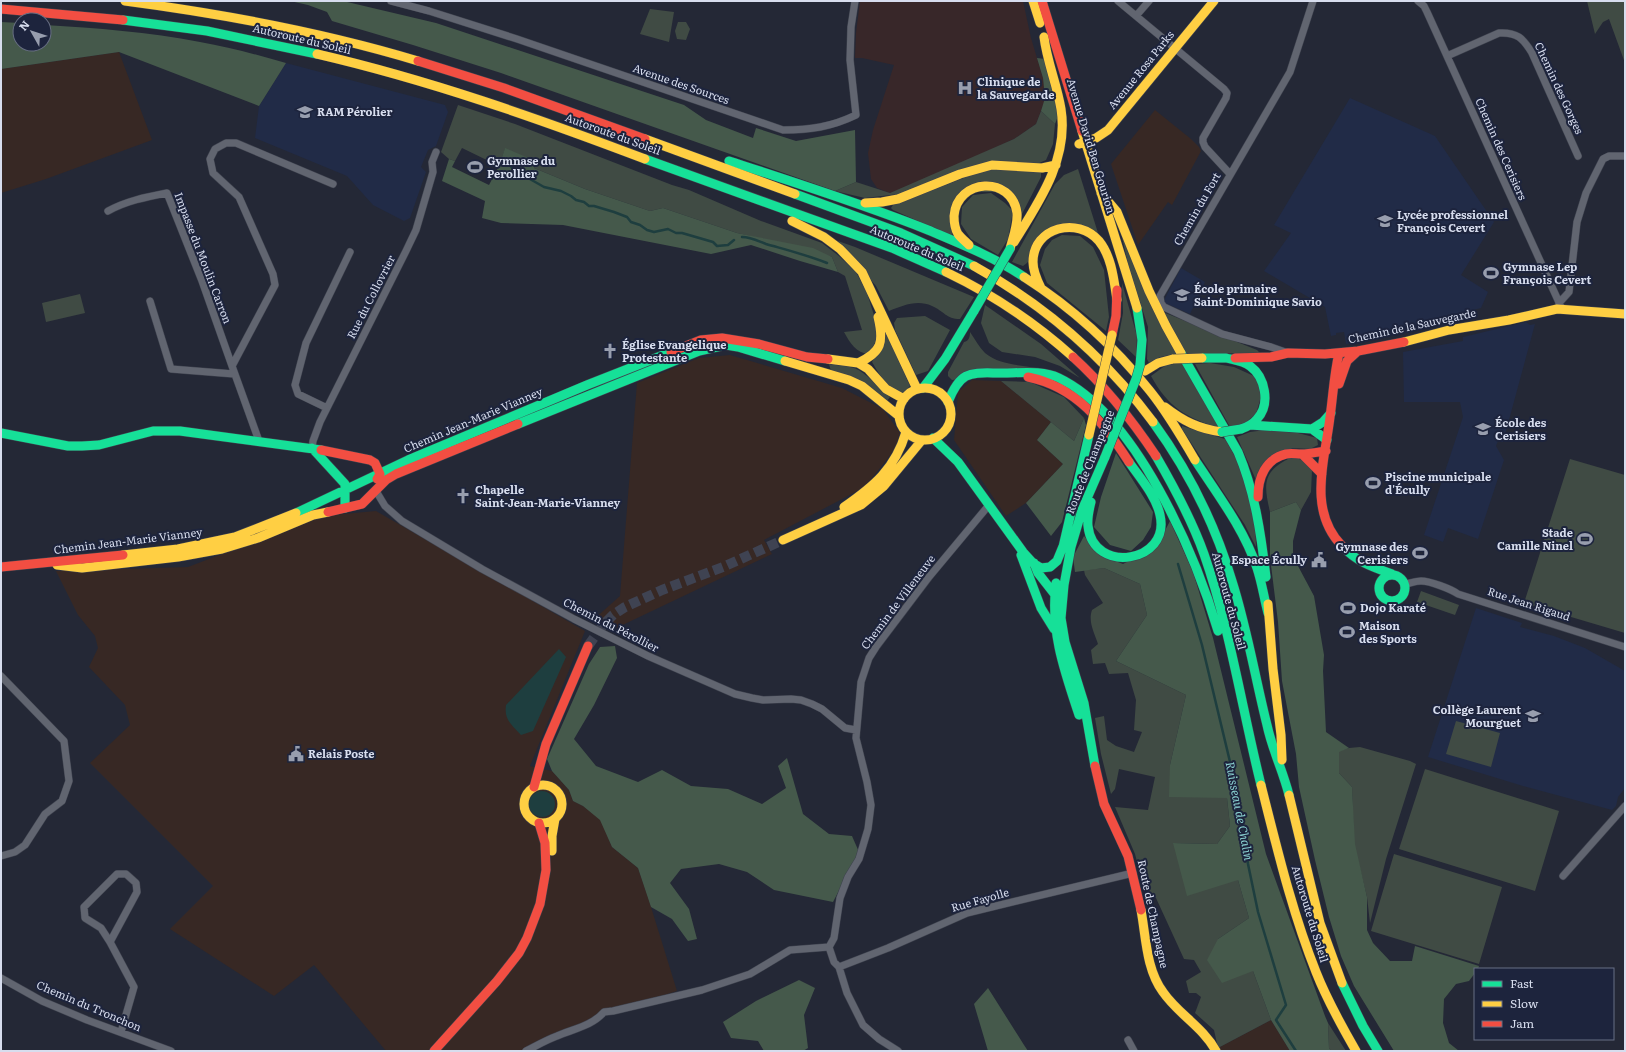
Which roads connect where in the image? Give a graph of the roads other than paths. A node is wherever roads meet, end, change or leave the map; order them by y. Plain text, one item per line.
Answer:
1 (125, 1) edge
2 (391, 1) edge
3 (855, 1) edge
4 (1033, 1) edge
5 (1042, 1) edge
6 (1118, 1) edge
7 (1149, 1) edge
8 (1214, 1) edge
9 (1313, 1) edge
10 (1418, 1) edge
11 (1, 9) edge
12 (1136, 16) junction
13 (1044, 37) junction
14 (1175, 48) junction
15 (1447, 56) junction
16 (1082, 143) junction
17 (436, 152) dead end
18 (684, 153) junction
19 (1578, 156) dead end
20 (1625, 156) edge
21 (1056, 165) junction
22 (681, 172) junction
23 (1230, 174) junction
24 (333, 184) dead end
25 (1101, 193) junction
26 (856, 203) junction
27 (108, 211) dead end
28 (1010, 249) junction
29 (350, 252) dead end
30 (979, 252) junction
31 (1041, 288) junction
32 (874, 298) junction
33 (1117, 300) junction
34 (150, 301) dead end
35 (1560, 306) junction
36 (1625, 314) edge
37 (1358, 351) junction
38 (1288, 353) junction
39 (1339, 353) junction
40 (656, 358) junction
41 (1226, 358) junction
42 (858, 363) junction
43 (232, 366) junction
44 (1143, 368) junction
45 (646, 373) junction
46 (234, 374) junction
47 (1003, 374) junction
48 (1136, 379) joint
49 (920, 389) junction
50 (1154, 396) junction
51 (904, 399) junction
52 (948, 402) junction
53 (327, 408) junction
54 (1332, 413) junction
55 (899, 416) junction
56 (1250, 425) junction
57 (1312, 429) junction
58 (906, 432) junction
59 (943, 432) junction
60 (1, 434) edge
61 (933, 438) junction
62 (922, 440) junction
63 (1327, 440) junction
64 (259, 441) junction
65 (312, 448) junction
66 (1326, 451) junction
67 (1303, 455) junction
68 (1106, 457) junction
69 (958, 462) junction
70 (380, 474) junction
71 (1322, 474) junction
72 (345, 491) junction
73 (376, 491) junction
74 (989, 505) junction
75 (345, 508) junction
76 (823, 522) junction
77 (1261, 529) junction
78 (783, 540) tunnel mouth
79 (1016, 543) junction
80 (1064, 544) junction
81 (178, 553) junction
82 (1034, 563) junction
83 (1368, 566) junction
84 (1, 567) edge
85 (1392, 574) junction
86 (1380, 582) junction
87 (1405, 584) junction
88 (1054, 593) junction
89 (1268, 613) junction
90 (1061, 617) junction
91 (1054, 629) junction
92 (588, 646) tunnel mouth
93 (1625, 647) edge
94 (1, 676) edge
95 (1241, 699) junction
96 (856, 730) junction
97 (541, 761) junction
98 (1094, 766) junction
99 (1282, 772) junction
100 (549, 786) junction
101 (534, 787) junction
102 (1625, 806) edge
103 (555, 819) junction
104 (539, 824) junction
105 (1, 856) edge
106 (1133, 873) junction
107 (1563, 876) dead end
108 (110, 942) junction
109 (829, 947) junction
110 (839, 966) junction
111 (1, 978) edge
112 (489, 992) junction
113 (121, 1032) junction
114 (1128, 1040) dead end
115 (171, 1051) edge
116 (434, 1051) edge
117 (526, 1051) edge
118 (898, 1051) edge
119 (1134, 1051) edge
120 (1216, 1051) edge
121 (1356, 1051) edge
122 (1378, 1051) edge

1 - 18 main road, Autoroute du Soleil
2 - 3 street, Avenue des Sources
4 - 13 main road, Avenue David Ben Gourion
5 - 16 main road, Avenue David Ben Gourion
6 - 12 street
7 - 12 street
8 - 14 main road, Avenue Rosa Parks
9 - 23 street, Chemin du Fort
10 - 15 street, Chemin des Cerisiers
11 - 22 main road, Autoroute du Soleil
12 - 14 street
13 - 16 main road, Avenue David Ben Gourion
13 - 21 main road
14 - 16 main road, Avenue Rosa Parks
14 - 23 street
15 - 19 street, Chemin des Gorges
15 - 35 street, Chemin des Cerisiers
16 - 25 main road, Avenue David Ben Gourion
16 - 33 main road, Avenue David Ben Gourion
17 - 53 street, Rue du Collovrier
18 - 26 main road
18 - 99 main road, Autoroute du Soleil
20 - 35 street
21 - 26 main road
21 - 28 main road
22 - 32 main road
22 - 95 main road, Autoroute du Soleil
23 - 38 street, Chemin du Fort
24 - 43 street
25 - 44 main road, Avenue David Ben Gourion
25 - 77 main road
26 - 30 main road
27 - 43 street, Impasse du Moulin Carron
28 - 30 main road
28 - 49 main road, bridge
29 - 53 street
30 - 31 main road
31 - 33 main road
31 - 50 main road
32 - 42 main road
32 - 49 main road
33 - 80 main road, Route de Champagne, bridge
34 - 46 street
35 - 36 main road, Chemin de la Sauvegarde
35 - 37 main road, Chemin de la Sauvegarde
37 - 39 main road, Chemin de la Sauvegarde
37 - 54 main road
38 - 39 main road, Chemin de la Sauvegarde
38 - 41 main road, Chemin de la Sauvegarde
39 - 54 main road
40 - 42 main road, Chemin Jean-Marie Vianney
40 - 45 main road
40 - 70 main road, Chemin Jean-Marie Vianney
41 - 44 main road, Chemin de la Sauvegarde, bridge
41 - 56 main road
42 - 51 main road
43 - 46 street, Impasse du Moulin Carron
44 - 48 main road, Chemin de la Sauvegarde
45 - 55 main road, Chemin Jean-Marie Vianney
45 - 73 main road, Chemin Jean-Marie Vianney
46 - 64 street, Impasse du Moulin Carron
47 - 52 main road
47 - 68 main road
47 - 95 main road
48 - 68 main road, Route de Champagne, bridge
49 - 51 main road
49 - 52 main road
50 - 56 main road, bridge
50 - 89 main road
51 - 55 main road
52 - 59 main road
53 - 65 street, Rue du Collovrier
54 - 57 main road
54 - 63 main road
55 - 58 main road
56 - 57 main road
57 - 63 main road
58 - 62 main road
58 - 76 main road
59 - 61 main road
59 - 69 main road
60 - 64 main road
61 - 62 main road
61 - 69 main road
62 - 76 main road
63 - 66 main road
64 - 65 main road
65 - 70 main road
65 - 72 main road
66 - 67 main road
66 - 71 main road
67 - 71 main road
67 - 77 main road
68 - 90 main road, Route de Champagne
69 - 74 main road
70 - 72 main road, Chemin Jean-Marie Vianney
70 - 73 main road
71 - 83 main road
72 - 75 main road
72 - 81 main road, Chemin Jean-Marie Vianney
73 - 75 main road, Chemin Jean-Marie Vianney
73 - 96 street, Chemin du Pérollier
74 - 79 main road
74 - 96 street, Chemin de Villeneuve
75 - 81 main road, Chemin Jean-Marie Vianney
76 - 78 main road
77 - 89 main road
79 - 82 main road
79 - 91 main road
80 - 82 main road
80 - 88 main road, Route de Champagne
81 - 84 main road, Chemin Jean-Marie Vianney
82 - 88 main road
83 - 85 main road
83 - 86 main road
85 - 86 main road
85 - 87 main road
86 - 87 main road
87 - 93 street, Rue Jean Rigaud
88 - 90 main road
88 - 91 main road, Route de Champagne
89 - 99 main road
90 - 98 main road, Route de Champagne
91 - 98 main road, Route de Champagne
92 - 97 main road
94 - 105 street
95 - 121 main road, Autoroute du Soleil
96 - 109 street, Chemin de Villeneuve
97 - 100 main road
97 - 101 main road
98 - 106 main road, Route de Champagne
99 - 122 main road, Autoroute du Soleil
100 - 101 main road
100 - 103 main road
101 - 104 main road
102 - 107 street
103 - 104 main road
103 - 112 main road
104 - 112 main road
106 - 110 street, Rue Fayolle
106 - 120 main road, Route de Champagne
108 - 108 street
108 - 113 street
109 - 110 street
109 - 117 street
110 - 118 street
111 - 113 street, Chemin du Tronchon
112 - 116 main road
113 - 115 street, Chemin du Tronchon
114 - 119 street

